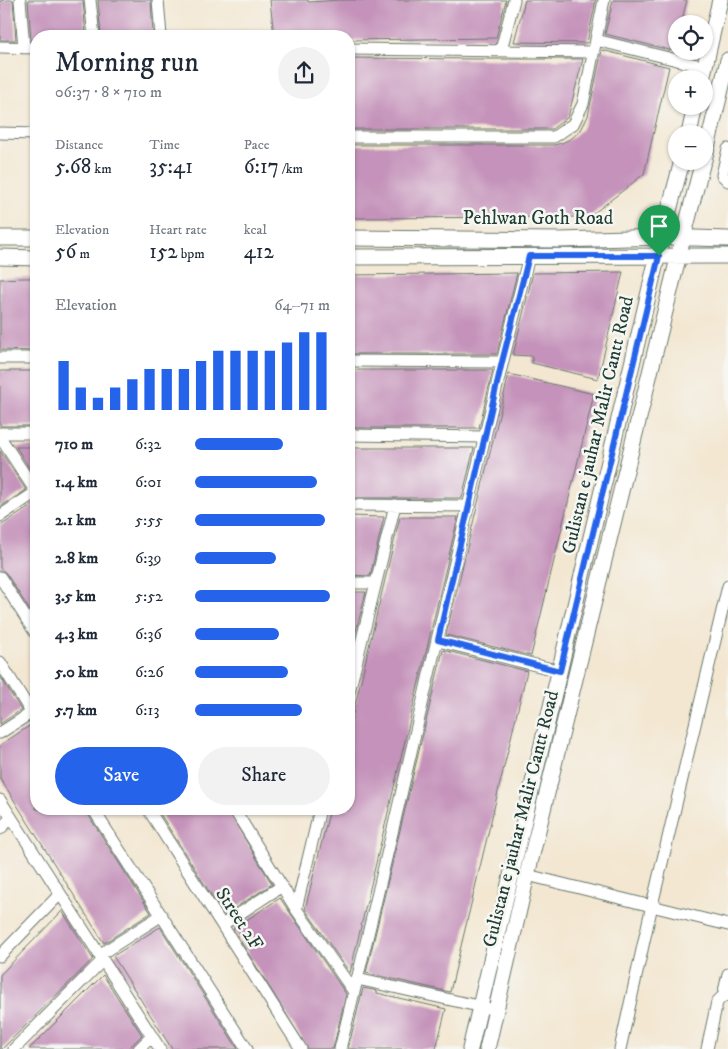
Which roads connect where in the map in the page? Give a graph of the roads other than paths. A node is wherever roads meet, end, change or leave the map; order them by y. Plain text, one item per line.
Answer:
1 (20, 0) edge
2 (90, 0) edge
3 (158, 0) edge
4 (514, 0) edge
5 (604, 0) edge
6 (720, 0) edge
7 (93, 30) edge
8 (160, 30) edge
9 (596, 40) junction
10 (0, 47) edge
11 (30, 48) edge
12 (355, 49) edge
13 (501, 50) junction
14 (593, 52) junction
15 (728, 60) edge
16 (693, 70) edge
17 (704, 70) edge
18 (713, 125) edge
19 (0, 133) edge
20 (30, 134) edge
21 (355, 137) edge
22 (728, 149) edge
23 (680, 170) edge
24 (702, 170) edge
25 (728, 181) edge
26 (662, 237) junction
27 (0, 238) edge
28 (30, 238) edge
29 (355, 238) edge
30 (683, 238) junction
31 (728, 239) edge
32 (529, 256) junction
33 (659, 256) junction
34 (679, 256) junction
35 (728, 256) edge
36 (0, 257) edge
37 (355, 257) edge
38 (30, 258) edge
39 (0, 358) edge
40 (30, 358) edge
41 (355, 360) edge
42 (502, 362) junction
43 (30, 433) edge
44 (0, 435) edge
45 (355, 435) edge
46 (485, 437) junction
47 (30, 482) edge
48 (30, 496) edge
49 (355, 505) edge
50 (395, 505) junction
51 (469, 506) junction
52 (0, 516) edge
53 (0, 577) edge
54 (355, 583) edge
55 (375, 583) junction
56 (728, 586) edge
57 (30, 624) edge
58 (438, 640) junction
59 (355, 649) edge
60 (0, 662) edge
61 (560, 671) junction
62 (30, 711) edge
63 (30, 719) edge
64 (0, 733) edge
65 (0, 800) edge
66 (97, 815) edge
67 (152, 815) edge
68 (238, 815) edge
69 (319, 815) edge
70 (11, 818) junction
71 (0, 829) edge
72 (527, 875) junction
73 (282, 886) junction
74 (60, 894) junction
75 (652, 905) junction
76 (296, 908) junction
77 (162, 915) junction
78 (222, 925) junction
79 (728, 925) edge
80 (0, 956) edge
81 (101, 958) junction
82 (728, 974) edge
83 (357, 979) junction
84 (354, 992) junction
85 (726, 995) edge
86 (480, 1007) junction
87 (496, 1009) junction
88 (152, 1036) junction
89 (14, 1049) edge
90 (139, 1049) edge
91 (160, 1049) edge
92 (248, 1049) edge
93 (301, 1049) edge
94 (340, 1049) edge
95 (470, 1049) edge
96 (486, 1049) edge
97 (620, 1049) edge
98 (707, 1049) edge

1 - 11 street
2 - 7 street
3 - 8 street
4 - 13 street
5 - 9 street
6 - 17 main road
9 - 14 street
9 - 16 street
10 - 11 street
12 - 13 street
13 - 14 street
14 - 21 street
15 - 18 main road, Gulistan e jauhar Malir Cantt Road
19 - 20 street
22 - 25 street
23 - 26 main road, Gulistan e jauhar Malir Cantt Road
24 - 30 main road, Gulistan e jauhar Malir Cantt Road
26 - 29 main road, Pehlwan Goth Road
26 - 30 main road, Pehlwan Goth Road
26 - 33 main road, Gulistan e jauhar Malir Cantt Road
27 - 28 main road
30 - 31 main road, Pehlwan Goth Road
30 - 34 main road, Gulistan e jauhar Malir Cantt Road
32 - 33 main road, Pehlwan Goth Road
32 - 37 main road, Pehlwan Goth Road
32 - 42 street
33 - 34 main road, Pehlwan Goth Road
33 - 61 main road, Gulistan e jauhar Malir Cantt Road
34 - 35 main road, Pehlwan Goth Road
34 - 72 main road, Gulistan e jauhar Malir Cantt Road
36 - 38 main road
39 - 40 street
41 - 42 street
42 - 46 street
43 - 44 street
44 - 47 street
45 - 46 street
46 - 51 street
48 - 52 street
49 - 50 street
50 - 51 street
50 - 55 street
51 - 58 street
53 - 57 street
54 - 55 street
55 - 59 street
56 - 75 street
58 - 61 street
58 - 83 street
60 - 62 street
61 - 86 main road, Gulistan e jauhar Malir Cantt Road
63 - 64 street
65 - 70 street
66 - 77 street
67 - 78 street, Street 2F
68 - 73 street
69 - 76 street
70 - 71 street
70 - 74 street
72 - 75 street
72 - 87 main road, Gulistan e jauhar Malir Cantt Road
73 - 76 street
73 - 78 street
74 - 80 street
74 - 81 street
75 - 79 street
75 - 97 street
76 - 84 street
77 - 81 street
77 - 92 street
78 - 93 street, Street 2F
81 - 88 street
81 - 89 street
82 - 85 street
83 - 84 street
83 - 86 street
84 - 94 street
85 - 98 street
86 - 87 street
86 - 95 main road, Gulistan e jauhar Malir Cantt Road
87 - 96 main road, Gulistan e jauhar Malir Cantt Road
88 - 90 street
88 - 91 street

